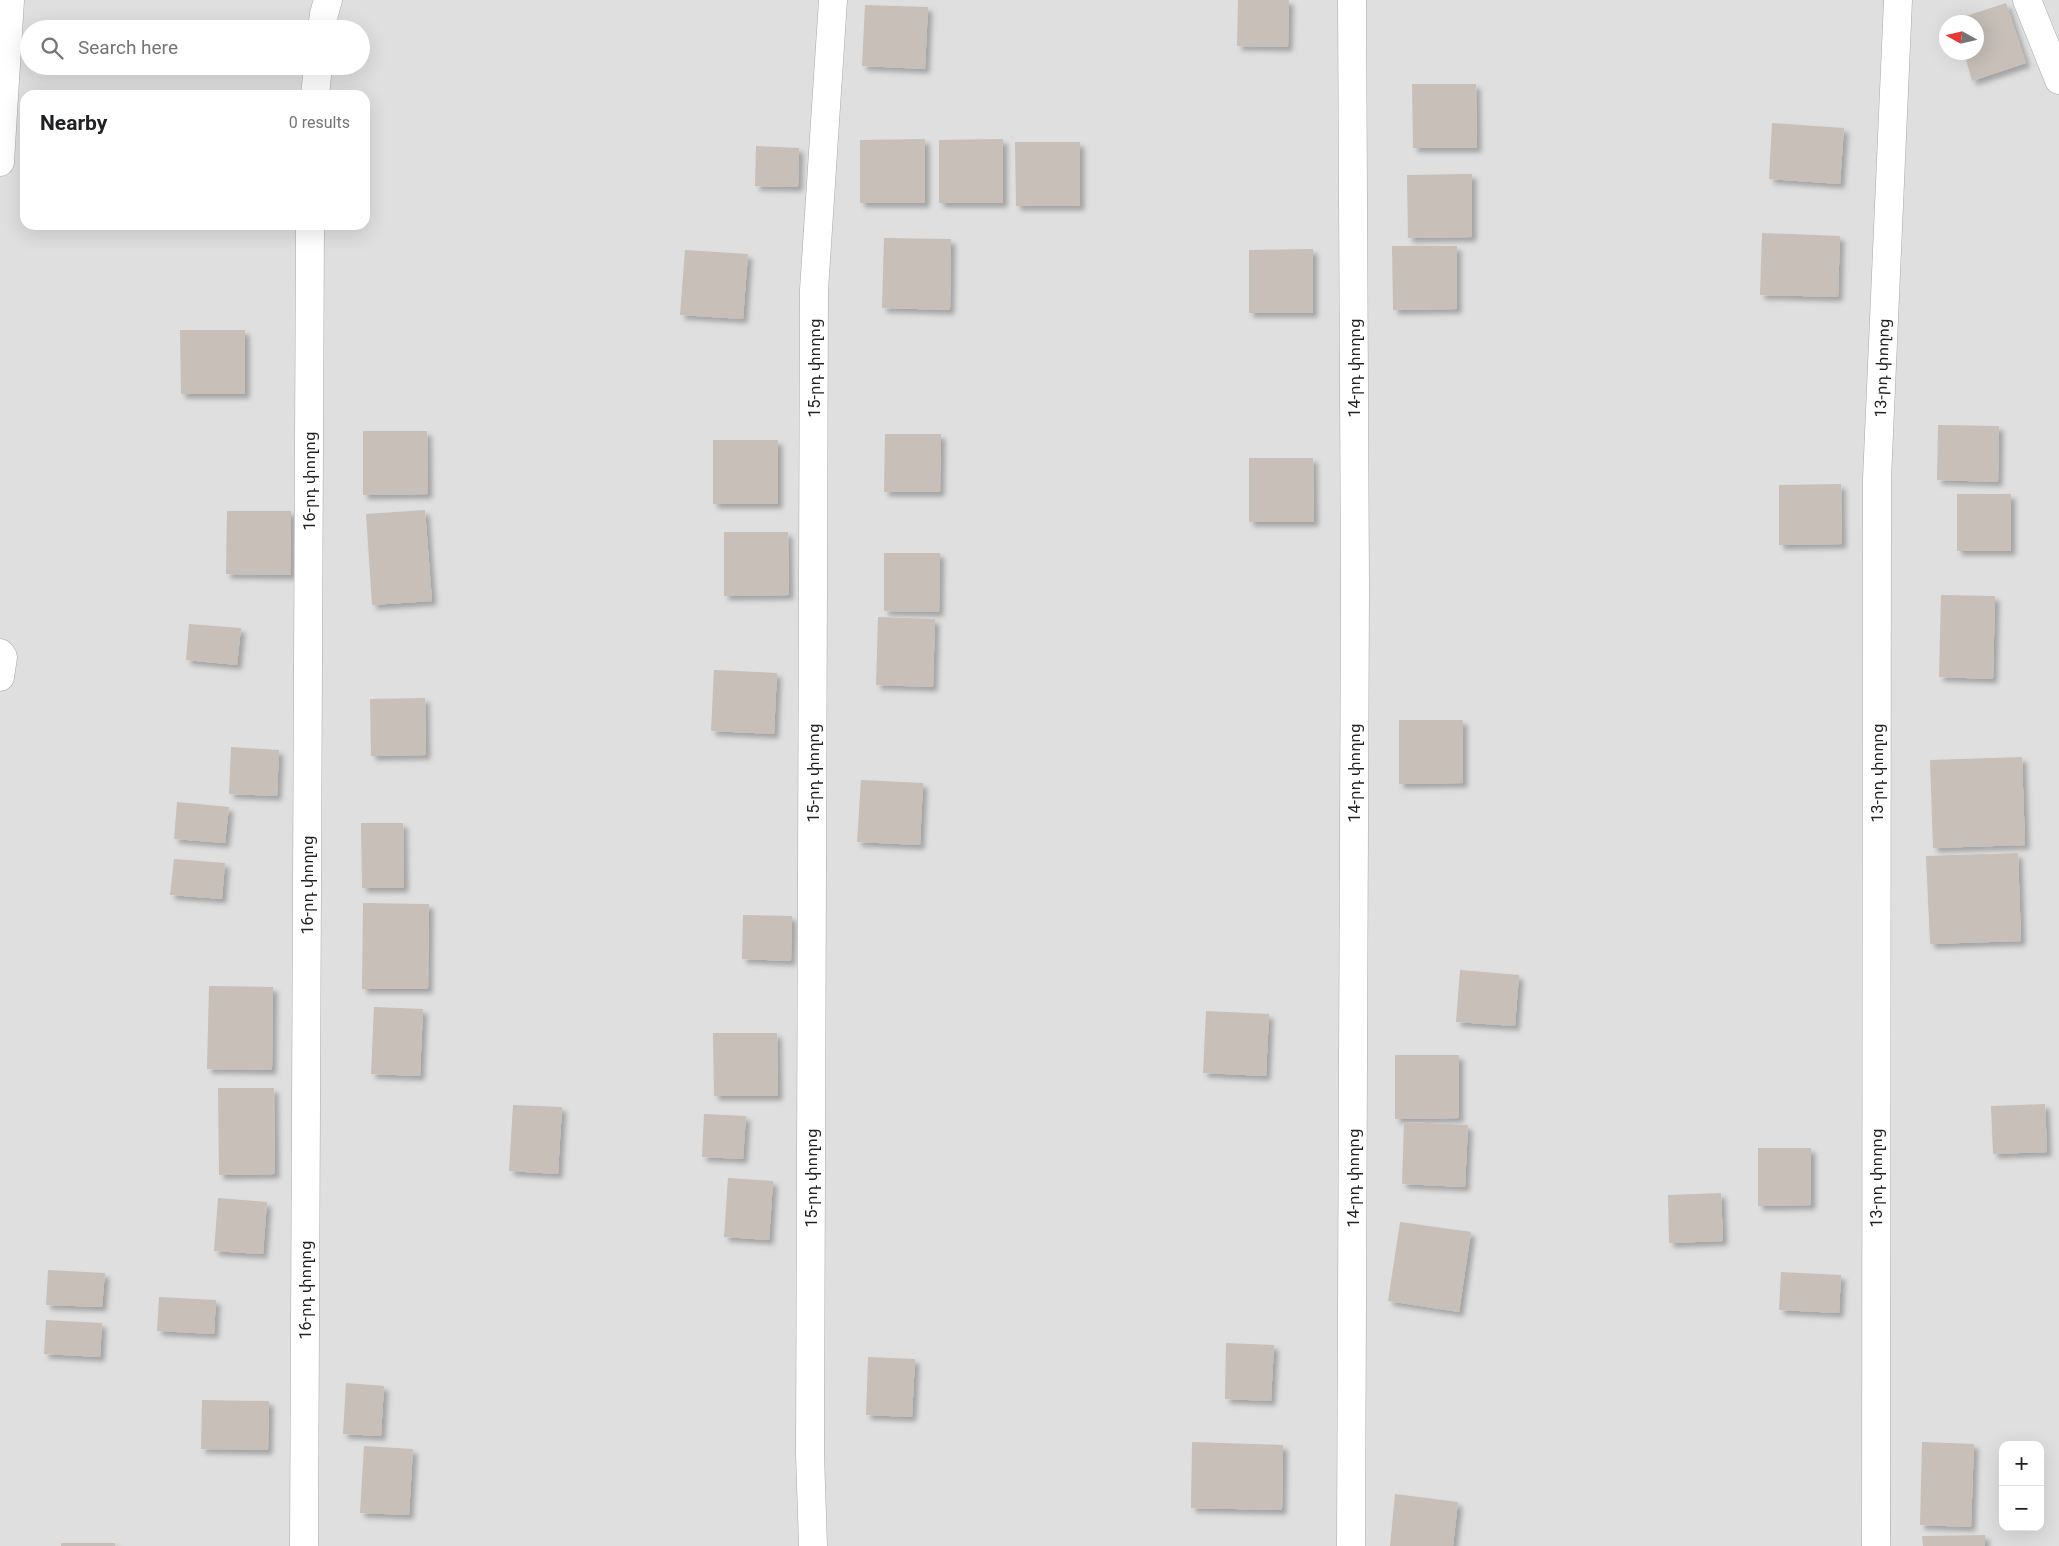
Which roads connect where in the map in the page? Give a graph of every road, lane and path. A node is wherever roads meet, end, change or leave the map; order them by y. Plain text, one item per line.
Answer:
1 (10, 0) edge
2 (328, 0) edge
3 (833, 0) edge
4 (1352, 0) edge
5 (1898, 0) edge
6 (2027, 0) edge
7 (323, 20) edge
8 (317, 75) edge
9 (2059, 80) edge
10 (316, 90) edge
11 (0, 162) edge
12 (310, 230) edge
13 (0, 653) edge
14 (0, 677) edge
15 (304, 1546) edge
16 (813, 1546) edge
17 (1351, 1546) edge
18 (1876, 1546) edge

1 - 11 street
2 - 7 street
3 - 16 street, 15-րդ փողոց
4 - 17 street, 14-րդ փողոց
5 - 18 street, 13-րդ փողոց
6 - 9 street
8 - 10 street
12 - 15 street, 16-րդ փողոց
13 - 14 street

